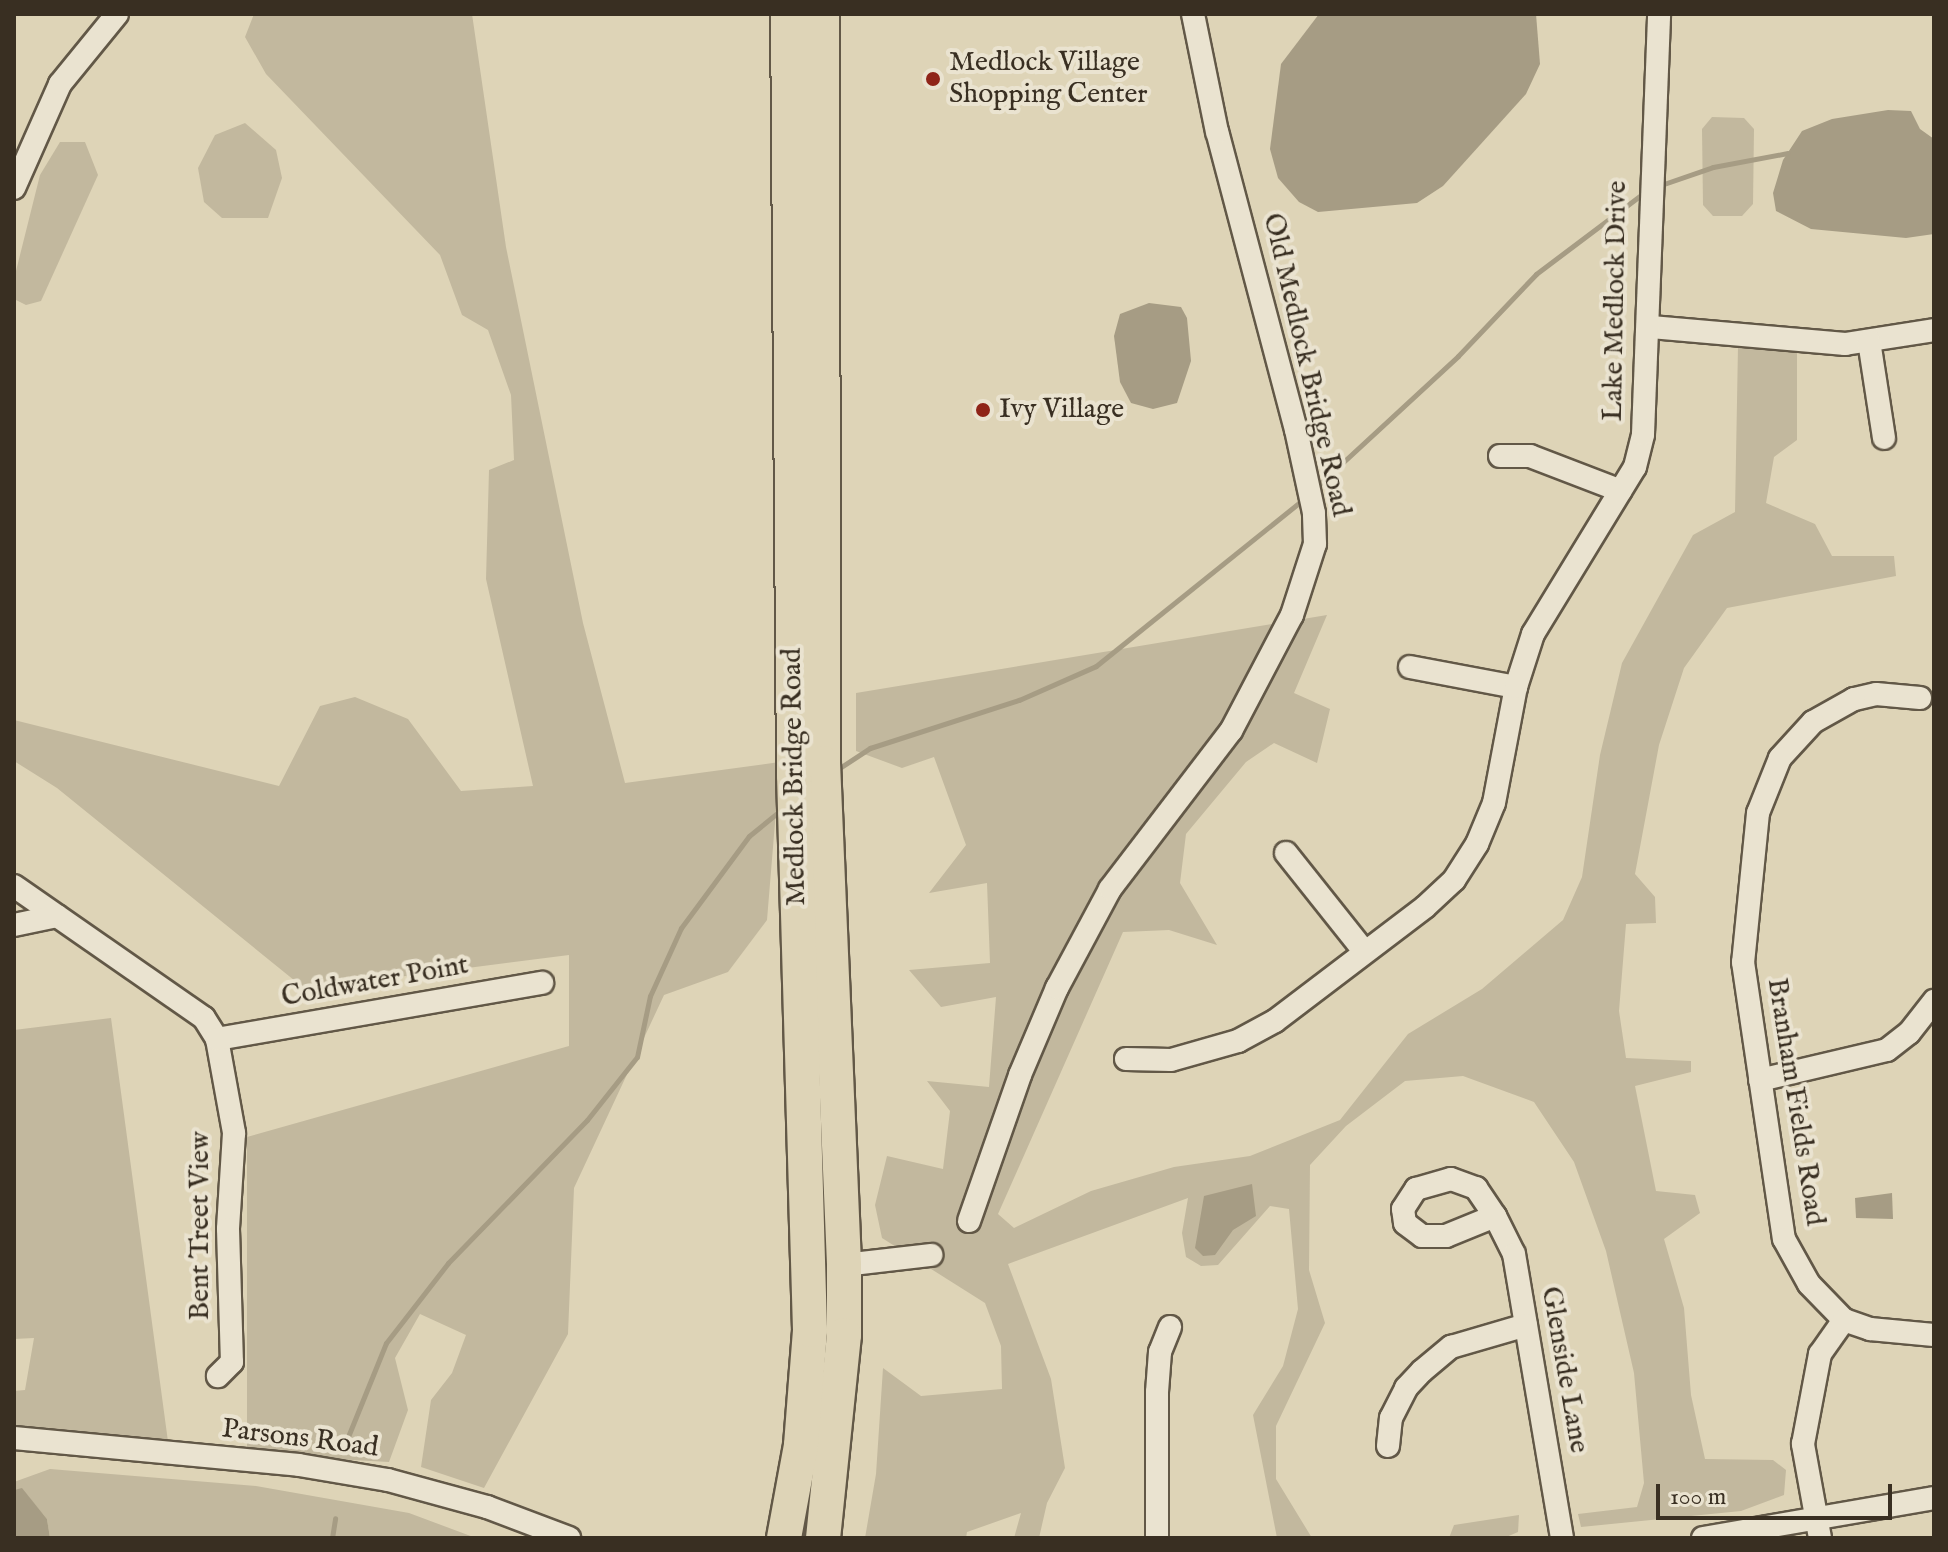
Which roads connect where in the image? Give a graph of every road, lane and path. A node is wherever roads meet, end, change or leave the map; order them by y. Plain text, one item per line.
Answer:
1 (117, 14) edge
2 (788, 14) edge
3 (822, 14) edge
4 (1193, 14) edge
5 (1659, 14) edge
6 (14, 188) edge
7 (1651, 327) junction
8 (1934, 330) edge
9 (1869, 341) junction
10 (1884, 438) dead end
11 (1500, 456) dead end
12 (1621, 491) junction
13 (1410, 667) dead end
14 (1516, 687) junction
15 (1920, 698) dead end
16 (1286, 853) dead end
17 (14, 886) edge
18 (57, 916) junction
19 (14, 925) edge
20 (1364, 951) junction
21 (542, 983) dead end
22 (1934, 1001) edge
23 (217, 1039) junction
24 (1126, 1059) dead end
25 (1760, 1080) junction
26 (1495, 1216) dead end
27 (969, 1221) dead end
28 (931, 1255) dead end
29 (844, 1265) junction
30 (1844, 1320) junction
31 (1526, 1325) junction
32 (1170, 1327) dead end
33 (1934, 1335) edge
34 (218, 1376) dead end
35 (14, 1438) edge
36 (1388, 1446) dead end
37 (1934, 1498) edge
38 (1818, 1527) edge
39 (569, 1538) edge
40 (784, 1538) edge
41 (823, 1538) edge
42 (1157, 1538) edge
43 (1562, 1538) edge
44 (1703, 1538) edge

1 - 6 street
2 - 40 highway, Medlock Bridge Road
3 - 29 highway, Medlock Bridge Road
4 - 27 street, Old Medlock Bridge Road
5 - 7 street, Lake Medlock Drive
7 - 9 street
7 - 12 street, Lake Medlock Drive
8 - 9 street
9 - 10 street
11 - 12 street
12 - 14 street, Lake Medlock Drive
13 - 14 street
14 - 20 street, Lake Medlock Drive
15 - 25 street, Branham Fields Road
16 - 20 street
17 - 18 street
18 - 19 street
18 - 23 street
20 - 24 street, Lake Medlock Drive
21 - 23 street, Coldwater Point
22 - 25 street
23 - 34 street, Bent Treet View
25 - 30 street, Branham Fields Road
26 - 31 street, Glenside Lane
28 - 29 street
29 - 41 highway, Medlock Bridge Road
30 - 33 street
30 - 38 street
31 - 36 street
31 - 43 street, Glenside Lane
32 - 42 street
35 - 39 street, Parsons Road
37 - 38 street
38 - 44 street

